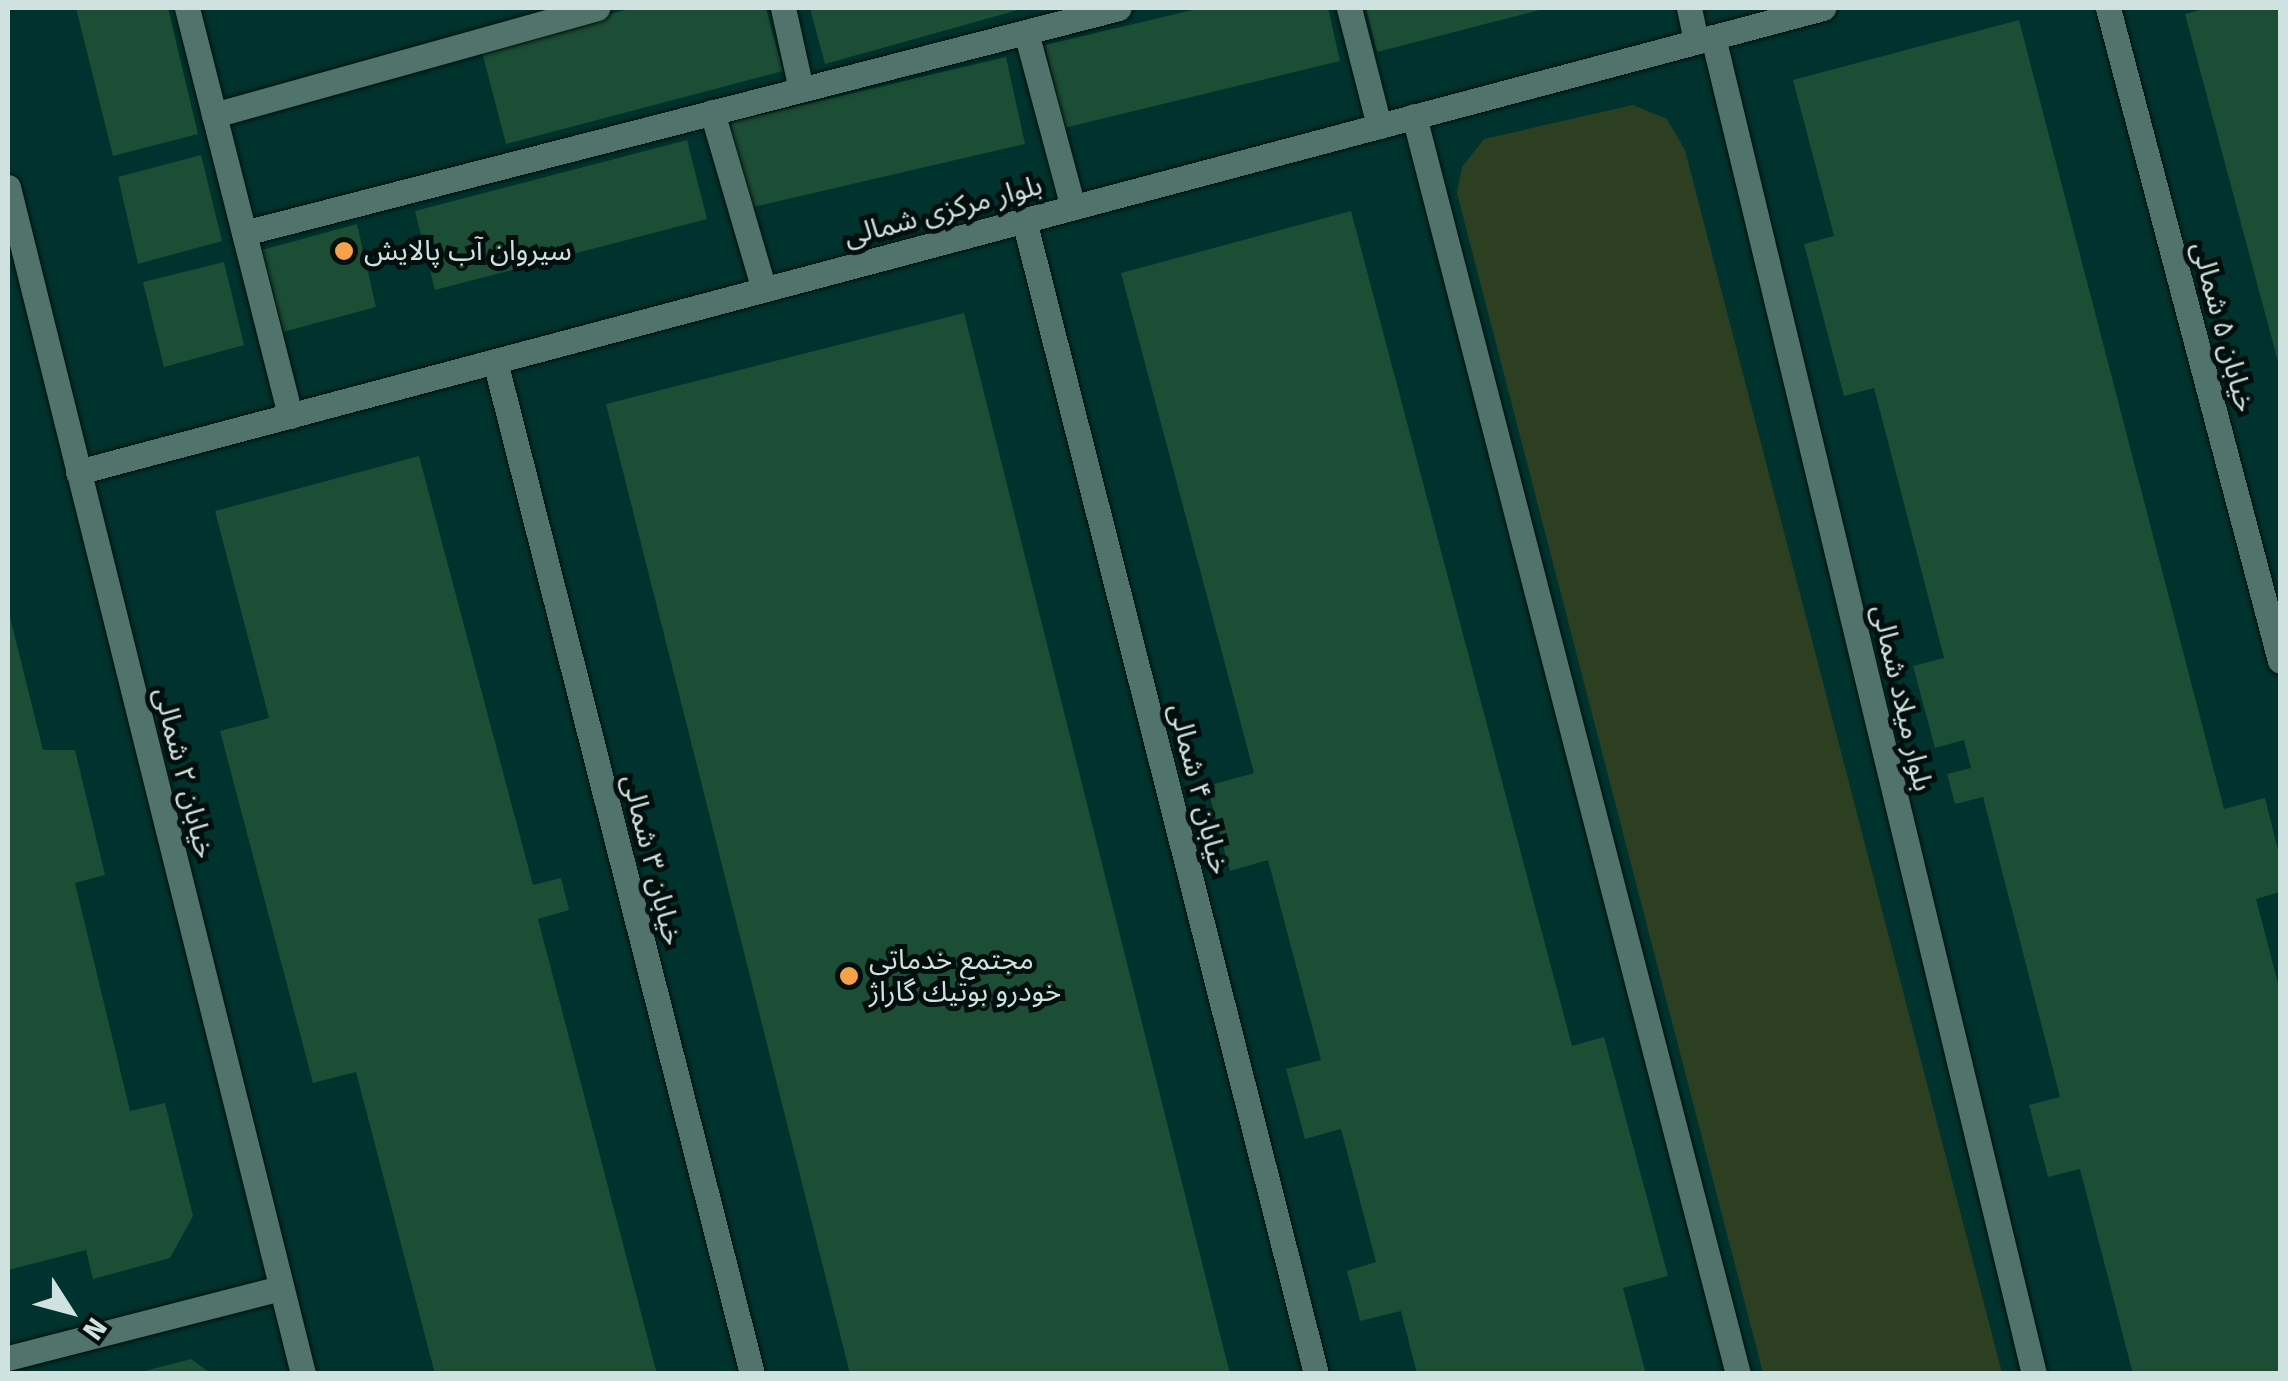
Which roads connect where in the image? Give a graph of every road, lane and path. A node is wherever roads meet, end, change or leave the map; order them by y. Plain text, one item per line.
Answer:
1 (187, 8) edge
2 (597, 8) edge
3 (783, 8) edge
4 (1119, 8) edge
5 (1349, 8) edge
6 (1689, 8) edge
7 (1824, 8) edge
8 (2108, 8) edge
9 (542, 15) edge
10 (1026, 32) junction
11 (1704, 39) junction
12 (801, 90) junction
13 (712, 112) junction
14 (214, 115) junction
15 (1414, 116) junction
16 (1379, 126) junction
17 (8, 187) edge
18 (1073, 207) junction
19 (1024, 220) junction
20 (244, 234) junction
21 (764, 290) junction
22 (495, 361) junction
23 (290, 416) junction
24 (78, 472) junction
25 (2280, 661) edge
26 (282, 1288) junction
27 (8, 1358) edge
28 (303, 1374) edge
29 (752, 1374) edge
30 (1316, 1374) edge
31 (1738, 1374) edge
32 (2034, 1374) edge

1 - 14 lane
2 - 9 lane
3 - 12 lane
4 - 10 lane
5 - 16 lane
6 - 11 lane, بلوار میلاد شمالی
7 - 11 lane, بلوار مرکزی شمالی
8 - 25 lane, خیابان ۵ شمالی
9 - 14 lane
10 - 12 lane
10 - 18 lane
11 - 15 lane, بلوار مرکزی شمالی
11 - 32 lane, بلوار میلاد شمالی
12 - 13 lane
13 - 20 lane
13 - 21 lane
14 - 20 lane
15 - 16 lane, بلوار مرکزی شمالی
15 - 31 lane
16 - 18 lane, بلوار مرکزی شمالی
17 - 24 lane, خیابان ۲ شمالی
18 - 19 lane, بلوار مرکزی شمالی
19 - 21 lane, بلوار مرکزی شمالی
19 - 30 lane, خیابان ۴ شمالی
20 - 23 lane
21 - 22 lane, بلوار مرکزی شمالی
22 - 23 lane, بلوار مرکزی شمالی
22 - 29 lane, خیابان ۳ شمالی
23 - 24 lane, بلوار مرکزی شمالی
24 - 26 lane, خیابان ۲ شمالی
26 - 27 lane
26 - 28 lane, خیابان ۲ شمالی

